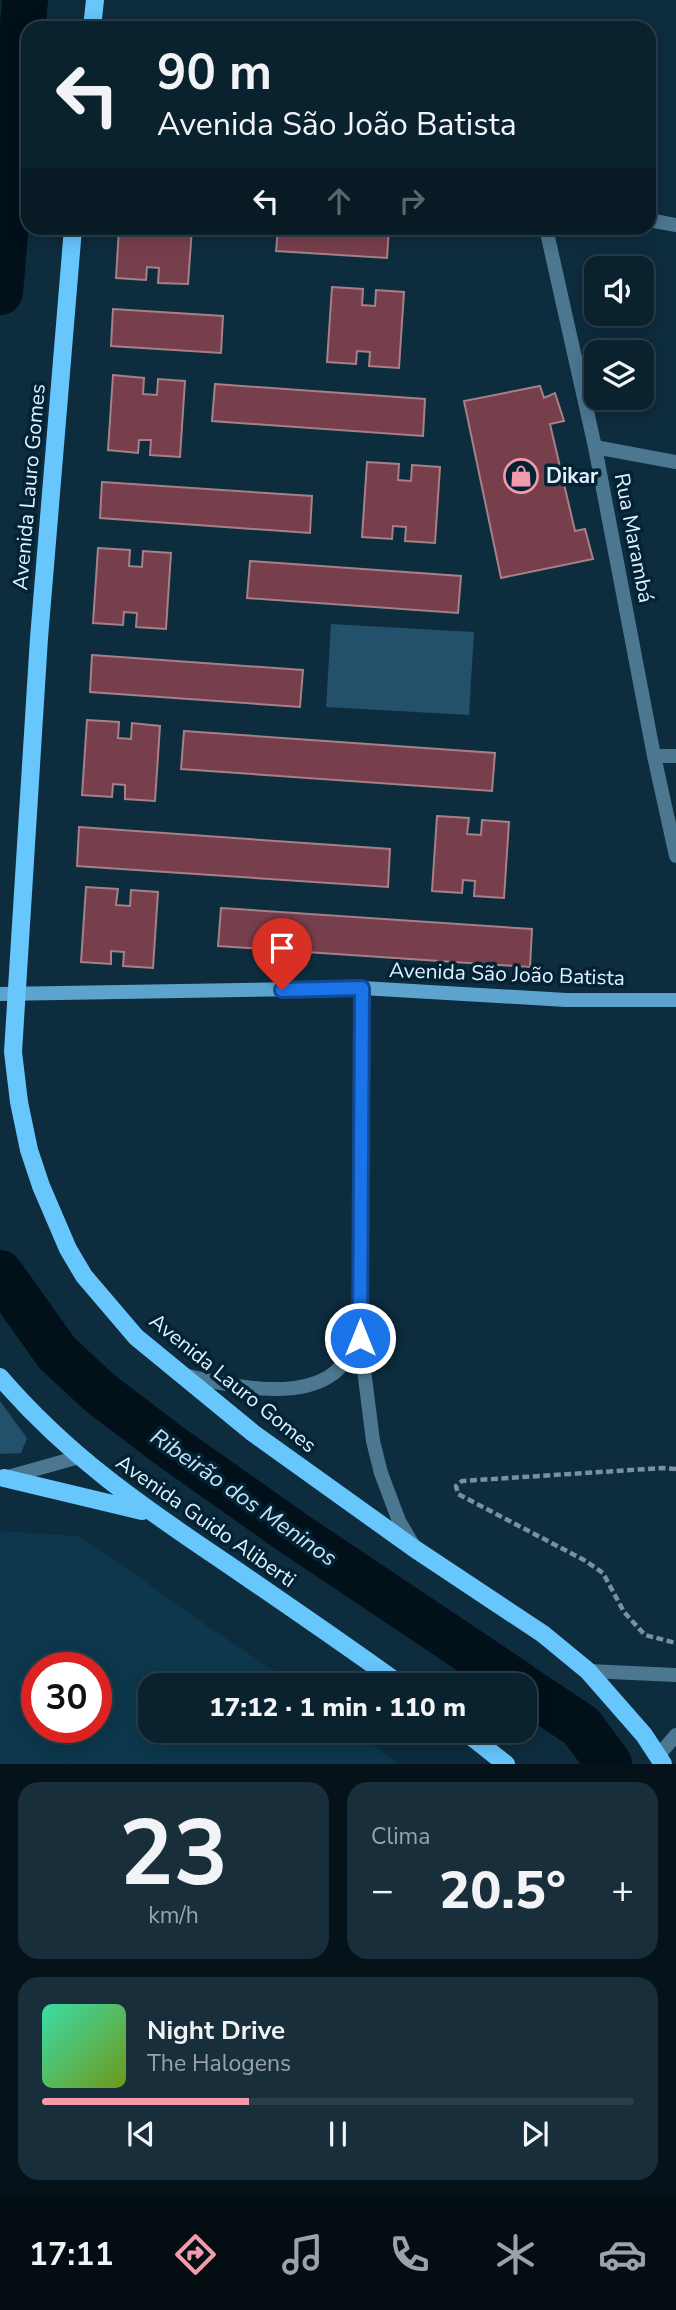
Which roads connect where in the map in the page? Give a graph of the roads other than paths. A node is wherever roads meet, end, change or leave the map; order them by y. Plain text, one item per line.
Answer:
1 (95, 0) edge
2 (93, 21) edge
3 (656, 221) edge
4 (676, 225) edge
5 (72, 235) edge
6 (548, 235) edge
7 (596, 447) junction
8 (676, 462) edge
9 (654, 756) junction
10 (676, 756) edge
11 (676, 856) edge
12 (362, 988) junction
13 (8, 994) edge
14 (676, 1000) edge
15 (360, 1338) junction
16 (183, 1375) junction
17 (0, 1377) edge
18 (79, 1457) junction
19 (1, 1477) edge
20 (152, 1514) junction
21 (415, 1549) junction
22 (588, 1671) junction
23 (384, 1673) edge
24 (676, 1675) edge
25 (676, 1735) edge
26 (479, 1743) edge
27 (660, 1760) edge
28 (506, 1764) edge

1 - 2 main road
3 - 4 street
5 - 13 main road, Avenida Lauro Gomes
6 - 7 street, Rua Marambá
7 - 8 street
7 - 9 street, Rua Marambá
9 - 10 street
9 - 11 street, Rua Marambá
12 - 13 main road, Avenida São João Batista
12 - 14 main road, Avenida São João Batista
12 - 15 street
13 - 16 main road, Avenida Lauro Gomes
15 - 16 street
15 - 21 street
16 - 21 main road, Avenida Lauro Gomes
17 - 18 main road, Avenida Guido Aliberti
18 - 19 street
18 - 20 main road, Avenida Guido Aliberti
19 - 20 main road
20 - 23 main road, Avenida Guido Aliberti
21 - 22 main road, Avenida Lauro Gomes
22 - 24 street
22 - 27 main road, Avenida Lauro Gomes
25 - 27 street
26 - 28 main road

